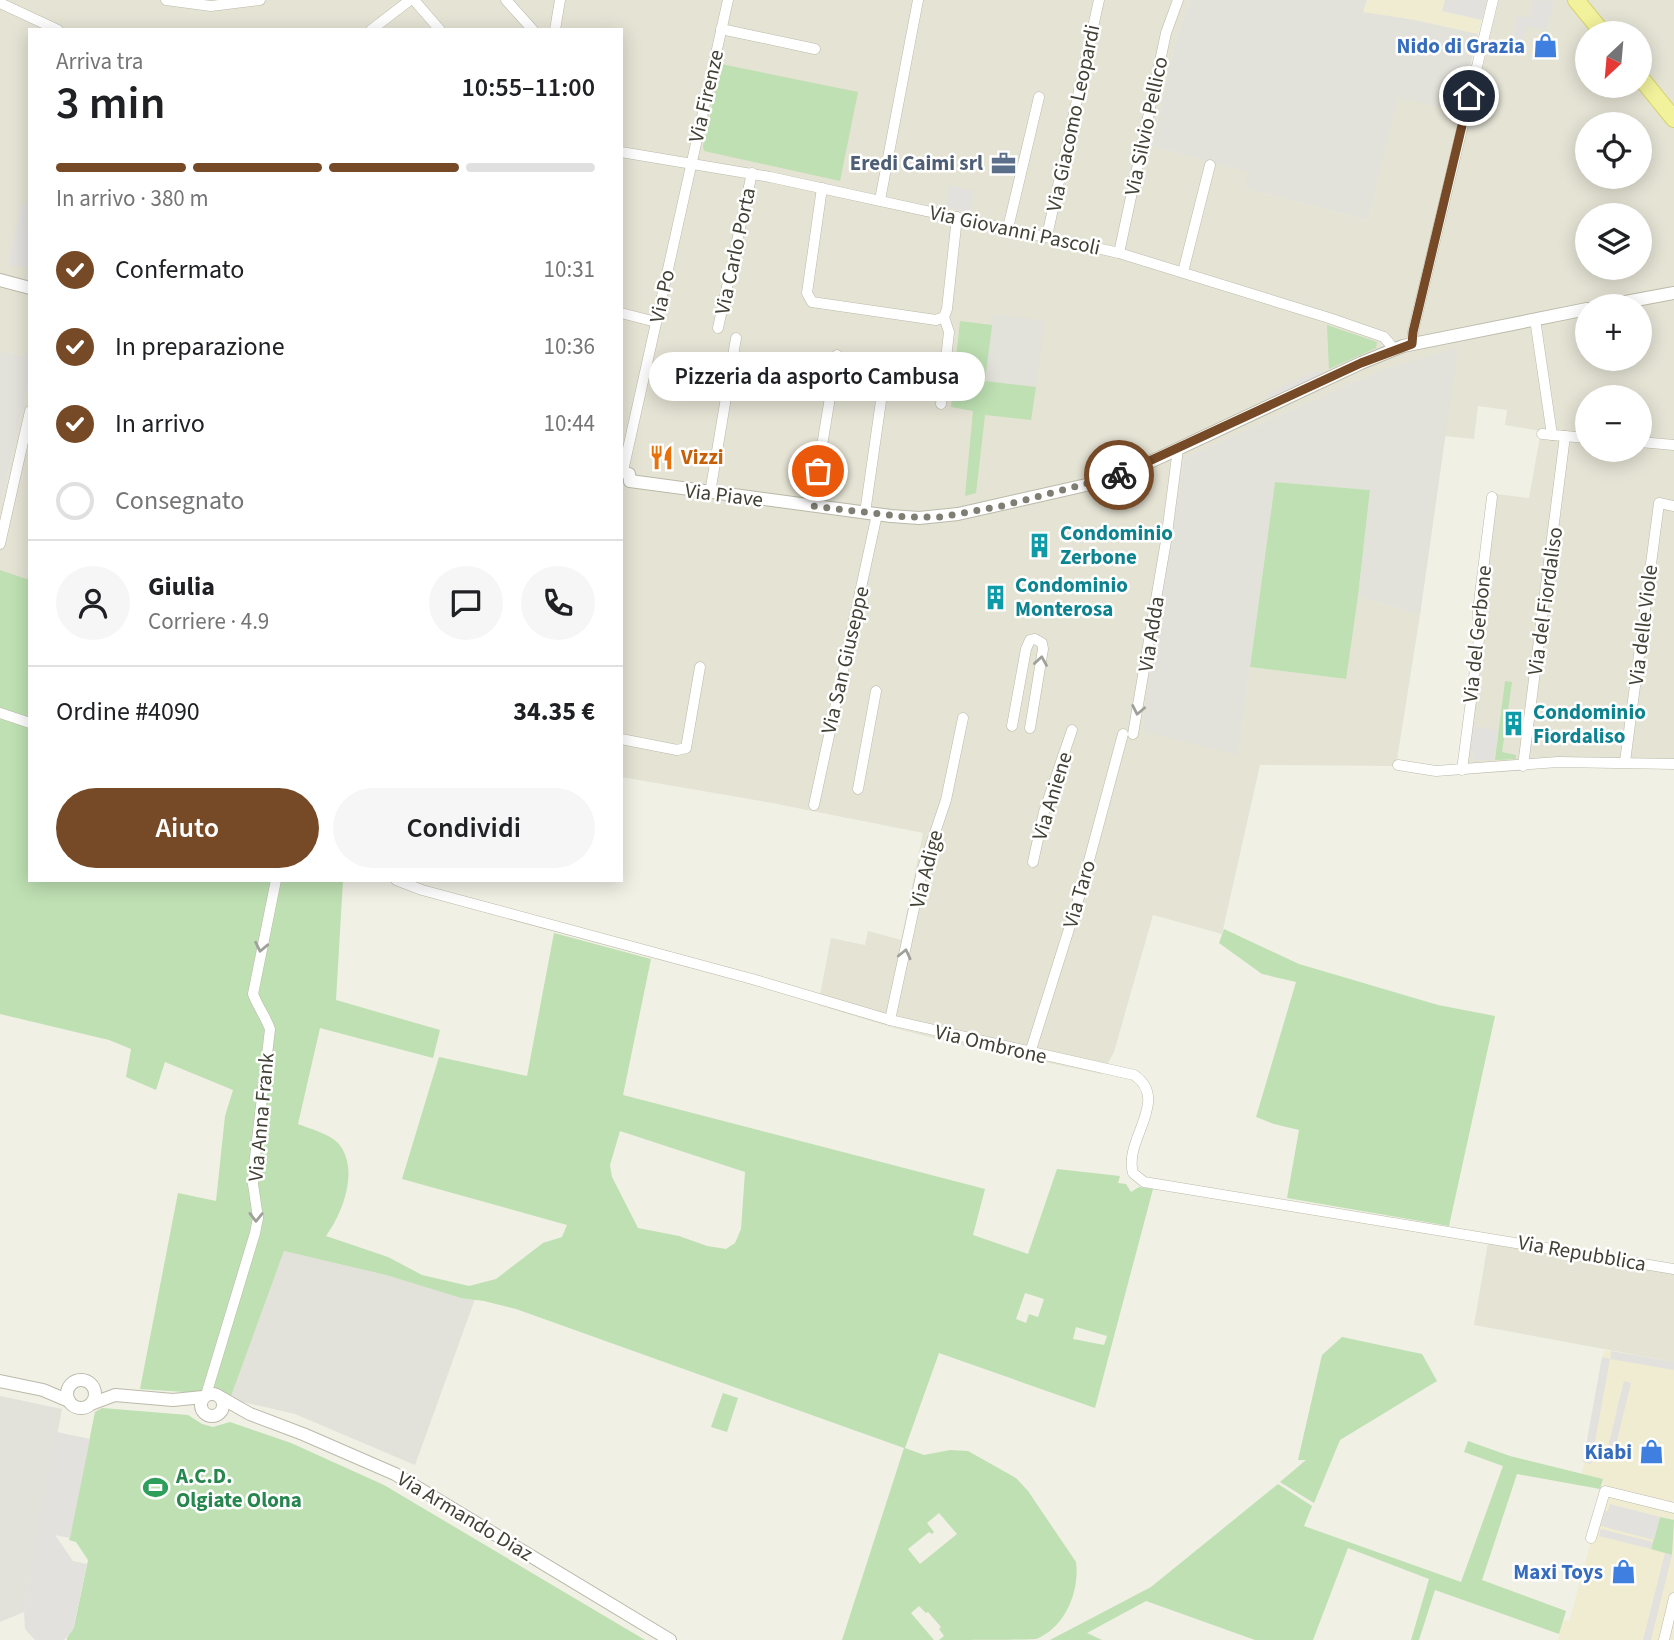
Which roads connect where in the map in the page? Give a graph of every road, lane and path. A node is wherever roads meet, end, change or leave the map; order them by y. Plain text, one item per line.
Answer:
1 (166, 0) edge
2 (260, 0) edge
3 (412, 0) edge
4 (506, 0) edge
5 (560, 0) edge
6 (728, 0) edge
7 (918, 0) edge
8 (1099, 0) edge
9 (1178, 0) edge
10 (1493, 0) edge
11 (1576, 0) edge
12 (0, 3) edge
13 (1594, 21) edge
14 (54, 28) edge
15 (374, 28) edge
16 (438, 28) edge
17 (531, 28) edge
18 (555, 28) edge
19 (721, 29) junction
20 (815, 49) dead end
21 (1652, 92) edge
22 (1039, 97) dead end
23 (1674, 119) edge
24 (623, 152) edge
25 (691, 162) junction
26 (1210, 165) dead end
27 (752, 173) junction
28 (822, 188) junction
29 (880, 200) junction
30 (957, 217) junction
31 (1009, 228) junction
32 (1047, 236) junction
33 (1119, 253) junction
34 (1182, 272) junction
35 (0, 280) edge
36 (28, 287) edge
37 (1674, 293) edge
38 (1652, 297) edge
39 (1575, 311) edge
40 (623, 314) edge
41 (944, 317) junction
42 (1535, 319) junction
43 (656, 322) junction
44 (718, 328) dead end
45 (736, 338) dead end
46 (1412, 344) junction
47 (1394, 349) junction
48 (837, 355) dead end
49 (886, 366) dead end
50 (942, 404) dead end
51 (28, 420) edge
52 (1565, 436) junction
53 (1575, 437) edge
54 (1652, 443) edge
55 (1674, 444) edge
56 (1178, 449) junction
57 (624, 478) edge
58 (710, 493) junction
59 (1492, 497) dead end
60 (812, 506) junction
61 (1674, 506) edge
62 (871, 514) junction
63 (0, 544) edge
64 (700, 667) dead end
65 (876, 691) dead end
66 (0, 713) edge
67 (962, 718) dead end
68 (28, 722) edge
69 (1012, 726) dead end
70 (1030, 728) dead end
71 (1072, 730) dead end
72 (1128, 734) joint
73 (623, 738) edge
74 (1625, 762) junction
75 (1674, 764) edge
76 (1398, 765) dead end
77 (1523, 766) junction
78 (1462, 770) junction
79 (858, 789) dead end
80 (814, 805) dead end
81 (1033, 862) dead end
82 (276, 882) edge
83 (401, 882) edge
84 (891, 1020) junction
85 (1030, 1053) junction
86 (1489, 1237) joint
87 (1674, 1269) edge
88 (0, 1381) edge
89 (91, 1384) junction
90 (69, 1385) junction
91 (43, 1390) junction
92 (115, 1395) junction
93 (205, 1396) junction
94 (220, 1397) junction
95 (173, 1400) junction
96 (69, 1401) junction
97 (91, 1404) junction
98 (204, 1413) junction
99 (218, 1414) junction
100 (250, 1414) junction
101 (1674, 1508) edge
102 (1591, 1538) dead end
103 (1674, 1598) edge
104 (670, 1640) edge
105 (1664, 1640) edge

1 - 2 street
3 - 15 street
3 - 16 street
4 - 17 street
5 - 18 street
6 - 19 street, Via Firenze
7 - 29 street
8 - 32 street, Via Giacomo Leopardi
9 - 33 street, Via Silvio Pellico
10 - 46 street
11 - 13 main road
12 - 14 street
19 - 20 street, Via Firenze
19 - 25 street, Via Firenze
21 - 23 main road
22 - 31 street
24 - 25 street, Via Giovanni Pascoli
25 - 27 street, Via Giovanni Pascoli
25 - 43 street, Via Po
26 - 34 street
27 - 28 street, Via Giovanni Pascoli
27 - 44 street, Via Carlo Porta
28 - 29 street, Via Giovanni Pascoli
28 - 41 street
29 - 30 street, Via Giovanni Pascoli
30 - 31 street, Via Giovanni Pascoli
30 - 41 street
31 - 32 street, Via Giovanni Pascoli
32 - 33 street, Via Giovanni Pascoli
33 - 34 street, Via Giovanni Pascoli
34 - 47 street, Via Giovanni Pascoli
35 - 36 street
37 - 38 street
39 - 42 street, Via Piave
40 - 43 street
41 - 50 street
42 - 46 street, Via Piave
42 - 52 street
43 - 57 street, Via Po
45 - 58 street
46 - 47 street, Via Piave
47 - 56 street, Via Piave
48 - 60 street
49 - 62 street, Via San Giuseppe
51 - 63 street
52 - 53 street
52 - 77 street, Via del Fiordaliso
54 - 55 street
56 - 62 street, Via Piave
56 -> 72 street, Via Adda
57 - 58 street, Via Piave
58 - 60 street, Via Piave
59 - 78 street, Via del Gerbone
60 - 62 street, Via Piave
61 - 74 street, Via delle Viole
62 - 80 street, Via San Giuseppe
64 - 73 street
65 - 79 street
66 - 68 street
84 -> 67 street, Via Adige
70 -> 69 street
71 - 81 street, Via Aniene
72 - 85 street, Via Taro
74 - 75 street
74 - 77 street
76 - 78 street
77 - 78 street
82 -> 93 street, Via Anna Frank
83 - 84 street, Via Ombrone
84 - 85 street, Via Ombrone
85 - 86 street, Via Ombrone
86 - 87 street, Via Repubblica
88 - 91 street, Via Armando Diaz
89 - 90 street, Via Armando Diaz
89 - 92 street, Via Armando Diaz
89 - 97 street
90 - 91 street, Via Armando Diaz
90 - 96 street
91 - 96 street, Via Armando Diaz
92 - 95 street, Via Armando Diaz
92 - 97 street, Via Armando Diaz
93 - 94 street, Via Armando Diaz
93 - 95 street, Via Armando Diaz
93 - 98 street
94 - 99 street
94 - 100 street, Via Armando Diaz
95 - 98 street, Via Armando Diaz
96 - 97 street, Via Armando Diaz
98 - 99 street, Via Armando Diaz
99 - 100 street, Via Armando Diaz
100 - 104 street, Via Armando Diaz
101 - 102 street
103 - 105 street

